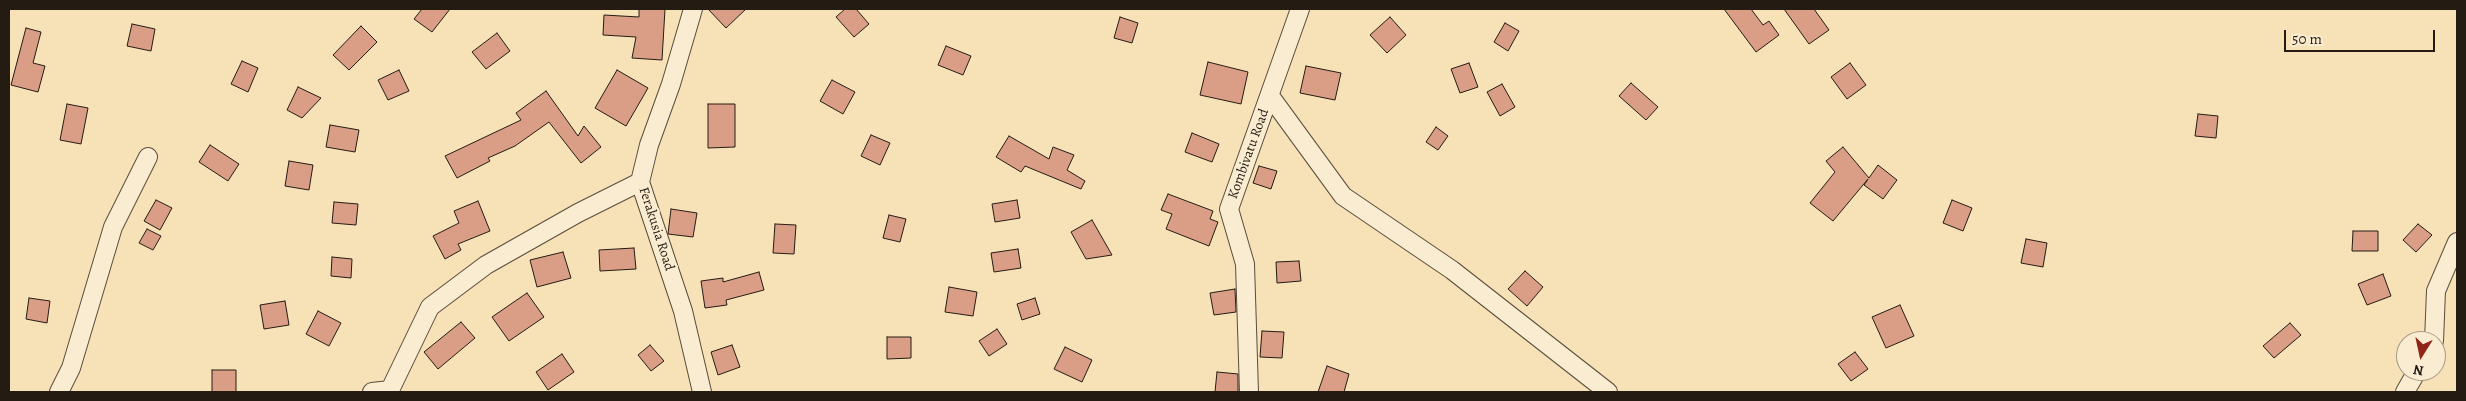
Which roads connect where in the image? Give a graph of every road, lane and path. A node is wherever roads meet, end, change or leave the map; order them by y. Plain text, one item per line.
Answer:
1 (693, 9) edge
2 (1300, 9) edge
3 (1270, 96) junction
4 (148, 157) dead end
5 (640, 182) junction
6 (2457, 242) edge
7 (2434, 331) edge
8 (2411, 381) edge
9 (59, 392) edge
10 (372, 392) edge
11 (702, 392) edge
12 (1249, 392) edge
13 (1608, 392) edge
14 (2405, 392) edge

1 - 5 street, Ferakusia Road
2 - 3 street, Kombivatu Road
3 - 12 street, Kombivatu Road
3 - 13 street
4 - 9 street
5 - 10 street
5 - 11 street, Ferakusia Road
6 - 7 street
8 - 14 street

